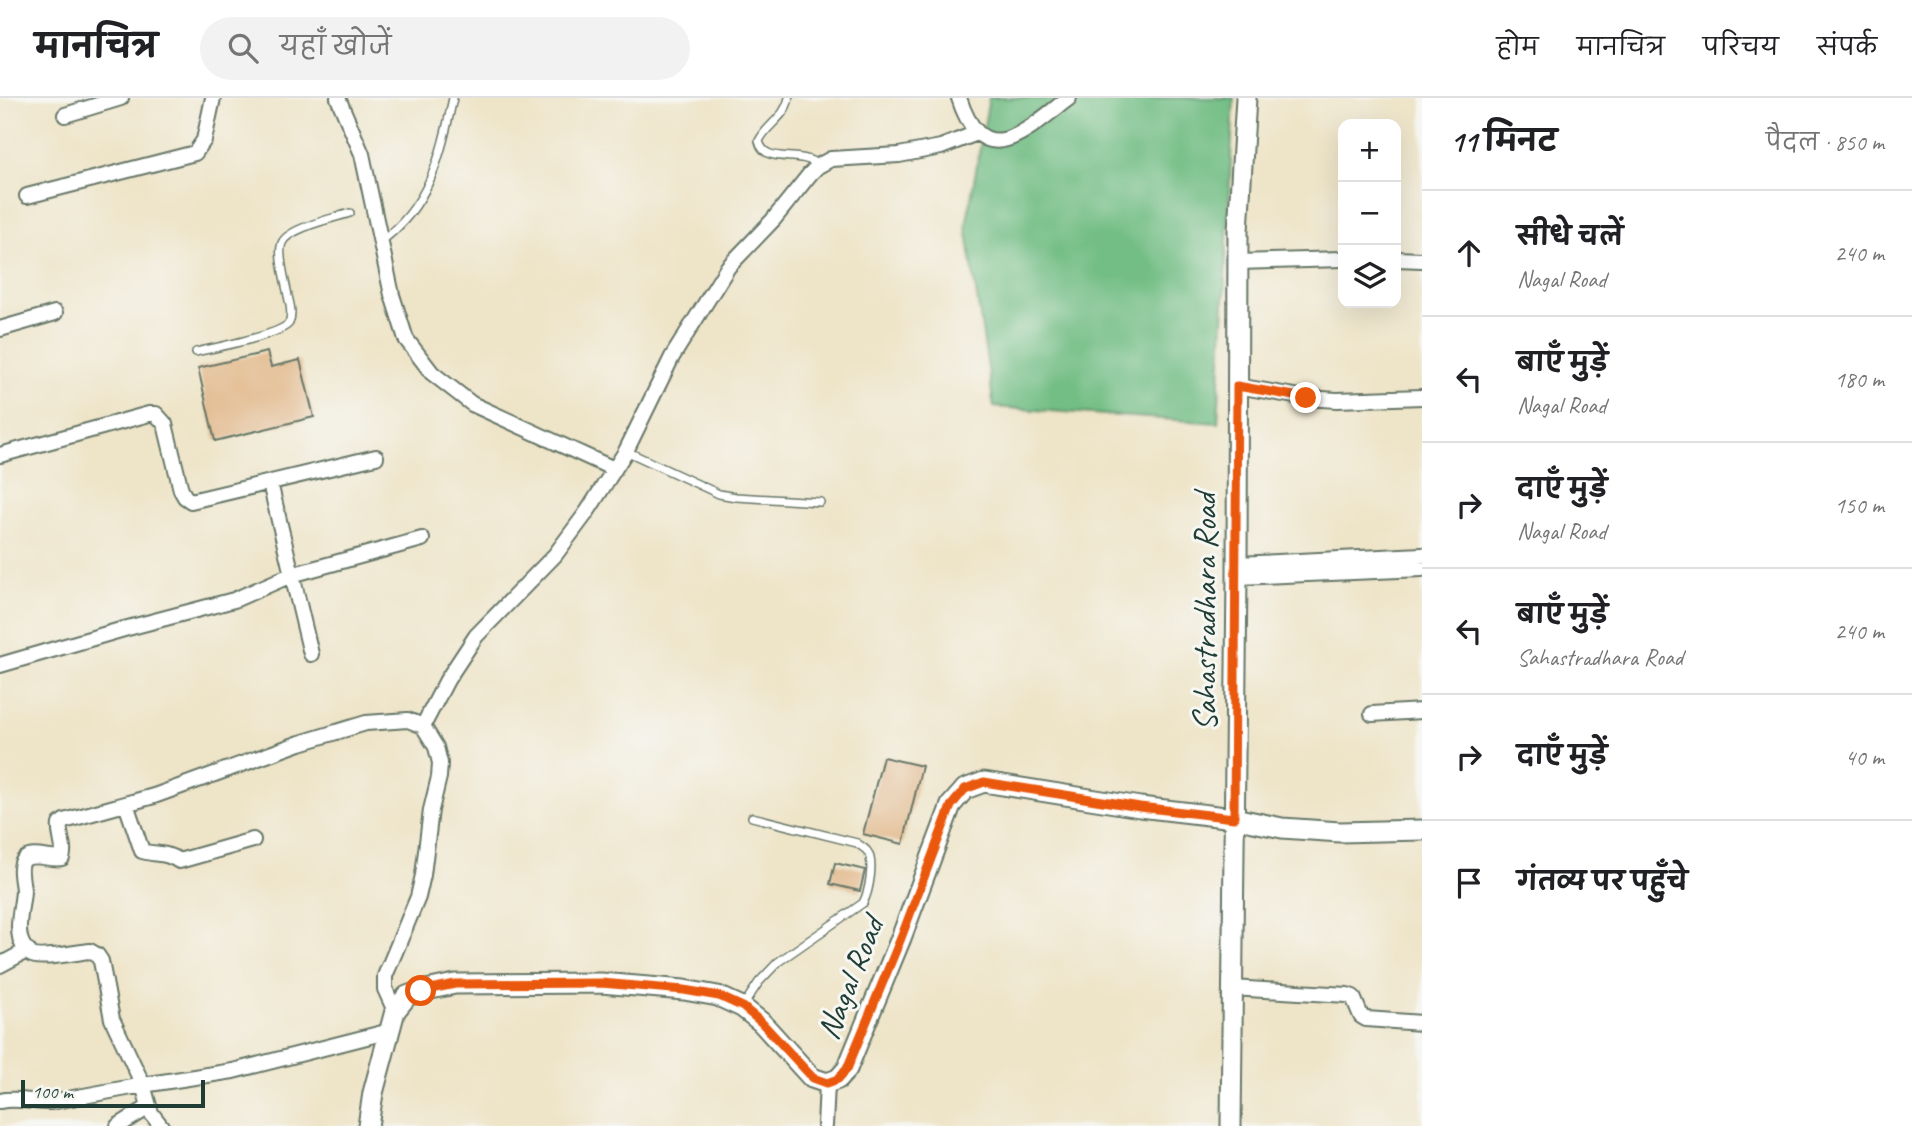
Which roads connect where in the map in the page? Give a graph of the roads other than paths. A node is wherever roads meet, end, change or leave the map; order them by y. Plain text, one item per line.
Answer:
1 (121, 98) edge
2 (213, 98) edge
3 (338, 98) edge
4 (453, 98) edge
5 (789, 98) edge
6 (959, 98) edge
7 (1069, 98) edge
8 (1246, 98) edge
9 (65, 115) dead end
10 (977, 133) junction
11 (818, 166) junction
12 (27, 196) dead end
13 (350, 213) dead end
14 (380, 243) junction
15 (1338, 259) edge
16 (1401, 259) edge
17 (1422, 260) edge
18 (1238, 262) junction
19 (55, 313) dead end
20 (0, 329) edge
21 (196, 352) dead end
22 (1237, 386) junction
23 (1422, 397) edge
24 (626, 451) junction
25 (0, 455) edge
26 (376, 457) dead end
27 (614, 469) junction
28 (270, 483) junction
29 (820, 502) dead end
30 (422, 539) dead end
31 (1422, 555) edge
32 (1422, 569) edge
33 (1237, 570) junction
34 (291, 575) junction
35 (311, 654) dead end
36 (0, 665) edge
37 (1422, 712) edge
38 (1372, 714) dead end
39 (423, 726) junction
40 (126, 804) junction
41 (752, 817) dead end
42 (1234, 818) junction
43 (1422, 830) edge
44 (253, 839) dead end
45 (28, 950) junction
46 (0, 965) edge
47 (1232, 988) junction
48 (743, 1007) junction
49 (396, 1011) junction
50 (1422, 1023) edge
51 (390, 1031) junction
52 (827, 1083) junction
53 (143, 1085) junction
54 (0, 1101) edge
55 (149, 1107) junction
56 (118, 1126) edge
57 (161, 1126) edge
58 (368, 1126) edge
59 (825, 1126) edge
60 (1231, 1126) edge

1 - 9 street
2 - 12 street
3 - 14 street
4 - 14 lane
5 - 11 lane
6 - 10 street
7 - 10 street
8 - 18 main road, Sahastradhara Road
10 - 11 street
11 - 24 street
13 - 21 lane
14 - 27 street
15 - 18 street
16 - 17 street
18 - 22 main road, Sahastradhara Road
19 - 20 street
22 - 23 street
22 - 33 main road, Sahastradhara Road
24 - 27 street
24 - 29 lane
25 - 28 street
26 - 28 street
27 - 39 street
28 - 34 street
30 - 34 street
31 - 33 street
32 - 33 street
33 - 42 main road, Sahastradhara Road
34 - 35 street
34 - 36 street
37 - 38 street
39 - 40 street
39 - 49 street
40 - 44 street
40 - 45 street
41 - 48 lane
42 - 43 main road, Nagal Road
42 - 47 main road, Sahastradhara Road
42 - 52 main road, Nagal Road
45 - 46 street
45 - 53 street
47 - 50 street
47 - 60 main road, Sahastradhara Road
48 - 49 main road, Nagal Road
48 - 52 main road, Nagal Road
49 - 51 main road
51 - 53 street
51 - 58 main road
52 - 59 street
53 - 54 street
53 - 55 street
55 - 56 street
55 - 57 street

